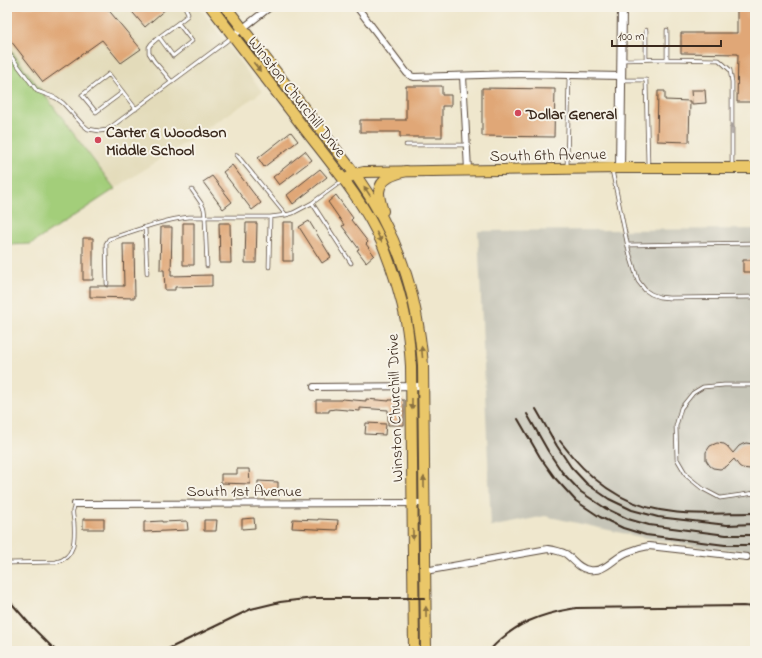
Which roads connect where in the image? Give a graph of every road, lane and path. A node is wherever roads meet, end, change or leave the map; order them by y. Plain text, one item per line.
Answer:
1 (185, 7) edge
2 (211, 7) edge
3 (226, 7) edge
4 (270, 7) edge
5 (357, 7) edge
6 (622, 7) edge
7 (178, 23) junction
8 (243, 29) junction
9 (646, 30) dead end
10 (667, 30) dead end
11 (233, 36) junction
12 (159, 38) junction
13 (7, 51) edge
14 (646, 59) junction
15 (667, 59) junction
16 (621, 60) junction
17 (569, 75) junction
18 (463, 76) junction
19 (621, 78) junction
20 (172, 82) junction
21 (123, 92) junction
22 (136, 109) junction
23 (406, 145) dead end
24 (466, 145) junction
25 (237, 155) dead end
26 (647, 168) junction
27 (732, 168) junction
28 (755, 168) edge
29 (567, 169) junction
30 (616, 169) junction
31 (468, 170) junction
32 (406, 171) junction
33 (355, 174) junction
34 (344, 180) junction
35 (192, 190) dead end
36 (312, 203) junction
37 (286, 215) junction
38 (205, 217) junction
39 (270, 217) junction
40 (385, 223) junction
41 (145, 227) junction
42 (755, 243) edge
43 (628, 245) junction
44 (351, 263) dead end
45 (207, 266) dead end
46 (269, 267) dead end
47 (147, 274) dead end
48 (106, 284) dead end
49 (755, 297) edge
50 (755, 385) edge
51 (412, 386) junction
52 (424, 386) junction
53 (314, 387) dead end
54 (755, 493) edge
55 (412, 503) junction
56 (424, 503) junction
57 (75, 504) joint
58 (747, 557) dead end
59 (7, 562) edge
60 (425, 571) junction
61 (414, 651) edge
62 (426, 651) edge

1 - 7 lane
2 - 11 main road, Winston Churchill Drive
3 - 8 main road, Winston Churchill Drive
4 - 8 street
5 - 18 street
6 - 16 street
7 - 12 lane
7 - 12 lane
8 - 11 street
8 - 33 main road, Winston Churchill Drive
9 - 14 lane
10 - 15 lane
11 - 20 lane
11 -> 34 main road, Winston Churchill Drive
12 - 20 lane
13 - 22 lane
14 - 15 lane
14 - 16 lane
27 -> 15 lane
16 - 19 street
17 - 18 street
17 - 19 street
17 - 29 lane
18 - 24 street
19 - 26 lane
19 - 30 street
20 - 22 lane
21 - 21 lane
21 - 22 lane
23 - 24 lane
24 - 31 street
25 - 37 lane
26 - 27 main road, South 6th Avenue
26 - 30 main road, South 6th Avenue
27 - 28 main road, South 6th Avenue
29 - 30 main road, South 6th Avenue
29 - 31 main road, South 6th Avenue
30 - 43 lane
31 - 32 main road, South 6th Avenue
32 - 33 main road, South 6th Avenue
32 - 40 main road
33 - 34 main road, South 6th Avenue
40 -> 33 main road, Winston Churchill Drive
34 - 36 lane
34 -> 51 main road, Winston Churchill Drive
35 - 38 lane
36 - 37 lane
36 - 44 lane
37 - 39 lane
38 - 39 lane
38 - 41 lane
38 - 45 lane
39 - 46 lane
52 -> 40 main road, Winston Churchill Drive
41 - 47 lane
41 - 48 lane
42 - 43 lane
43 - 49 lane
50 - 54 lane
51 - 52 street
51 - 53 street
51 -> 55 main road, Winston Churchill Drive
56 -> 52 main road, Winston Churchill Drive
55 - 56 street, South 1st Avenue
55 - 57 street, South 1st Avenue
55 -> 61 main road, Winston Churchill Drive
56 - 60 main road, Winston Churchill Drive
57 - 59 lane
58 - 60 street
62 -> 60 main road, Winston Churchill Drive

